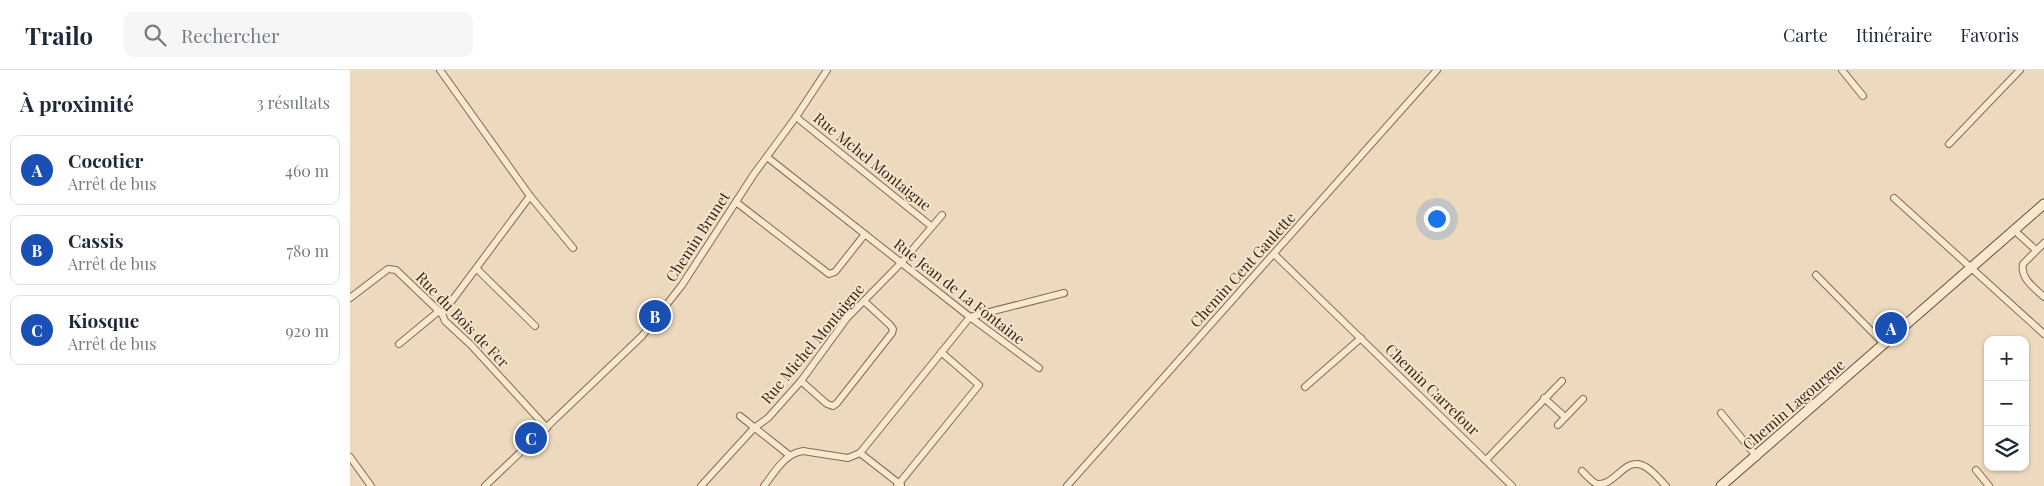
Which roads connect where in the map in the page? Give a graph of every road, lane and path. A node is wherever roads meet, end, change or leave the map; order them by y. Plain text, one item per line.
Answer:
1 (440, 70) edge
2 (827, 70) edge
3 (1437, 70) edge
4 (1842, 70) edge
5 (2020, 70) edge
6 (1863, 96) dead end
7 (796, 117) junction
8 (1949, 144) dead end
9 (767, 156) junction
10 (530, 196) junction
11 (1894, 198) dead end
12 (736, 202) junction
13 (2044, 204) edge
14 (942, 215) dead end
15 (931, 226) junction
16 (2014, 230) junction
17 (865, 234) junction
18 (2044, 243) edge
19 (573, 248) dead end
20 (2036, 250) junction
21 (1274, 254) junction
22 (901, 263) junction
23 (1971, 268) junction
24 (477, 269) junction
25 (1816, 275) dead end
26 (1064, 293) dead end
27 (2044, 297) edge
28 (350, 298) edge
29 (864, 301) junction
30 (441, 313) junction
31 (970, 317) junction
32 (535, 326) dead end
33 (2044, 334) edge
34 (1360, 338) junction
35 (399, 344) dead end
36 (1884, 344) junction
37 (941, 352) junction
38 (1039, 368) dead end
39 (801, 381) junction
40 (1562, 381) dead end
41 (1305, 386) dead end
42 (1544, 398) junction
43 (1583, 399) dead end
44 (1721, 413) dead end
45 (740, 416) dead end
46 (1564, 417) junction
47 (1558, 425) dead end
48 (547, 428) junction
49 (754, 428) junction
50 (860, 454) junction
51 (789, 455) junction
52 (1757, 456) junction
53 (350, 457) edge
54 (1486, 460) junction
55 (1976, 470) dead end
56 (1582, 471) dead end
57 (899, 485) edge
58 (372, 486) edge
59 (485, 486) edge
60 (701, 486) edge
61 (764, 486) edge
62 (1067, 486) edge
63 (1512, 486) edge
64 (1666, 486) edge
65 (1721, 486) edge
66 (1989, 486) edge

1 - 10 street
2 - 7 street, Chemin Brunet
3 - 21 street, Chemin Cent Gaulette
4 - 6 street
5 - 8 street
7 - 9 street, Chemin Brunet
7 - 15 street, Rue Mchel Montaigne
9 - 12 street, Chemin Brunet
9 - 17 street, Rue Jean de La Fontaine
10 - 19 street
10 - 24 street
11 - 23 street
12 - 17 street
12 - 48 street, Chemin Brunet
13 - 16 street, Chemin Lagourgue
14 - 15 street, Rue Michel Montaigne
15 - 22 street, Rue Michel Montaigne
16 - 20 street
16 - 23 street, Chemin Lagourgue
17 - 22 street, Rue Jean de La Fontaine
18 - 20 street
20 - 27 street
21 - 34 street, Chemin Carrefour
21 - 62 street, Chemin Cent Gaulette
22 - 29 street, Rue Michel Montaigne
22 - 31 street, Rue Jean de La Fontaine
23 - 33 street
23 - 36 street, Chemin Lagourgue
24 - 30 street
24 - 32 street
25 - 36 street
26 - 31 street
28 - 30 street, Rue du Bois de Fer
29 - 39 street, Rue Michel Montaigne
29 - 39 street
30 - 35 street
30 - 48 street, Rue du Bois de Fer
31 - 37 street
31 - 38 street, Rue Jean de La Fontaine
34 - 41 street
34 - 54 street, Chemin Carrefour
36 - 52 street, Chemin Lagourgue
37 - 50 street
37 - 57 street
39 - 49 street, Rue Michel Montaigne
40 - 42 street
42 - 46 street
42 - 54 street
43 - 46 street
44 - 52 street
45 - 49 street
46 - 47 street
48 - 59 street, Chemin Brunet
49 - 51 street
49 - 60 street, Rue Michel Montaigne
50 - 51 street
50 - 57 street
51 - 61 street
52 - 65 street, Chemin Lagourgue
53 - 58 street
54 - 63 street, Chemin Carrefour
55 - 66 street
56 - 64 street

